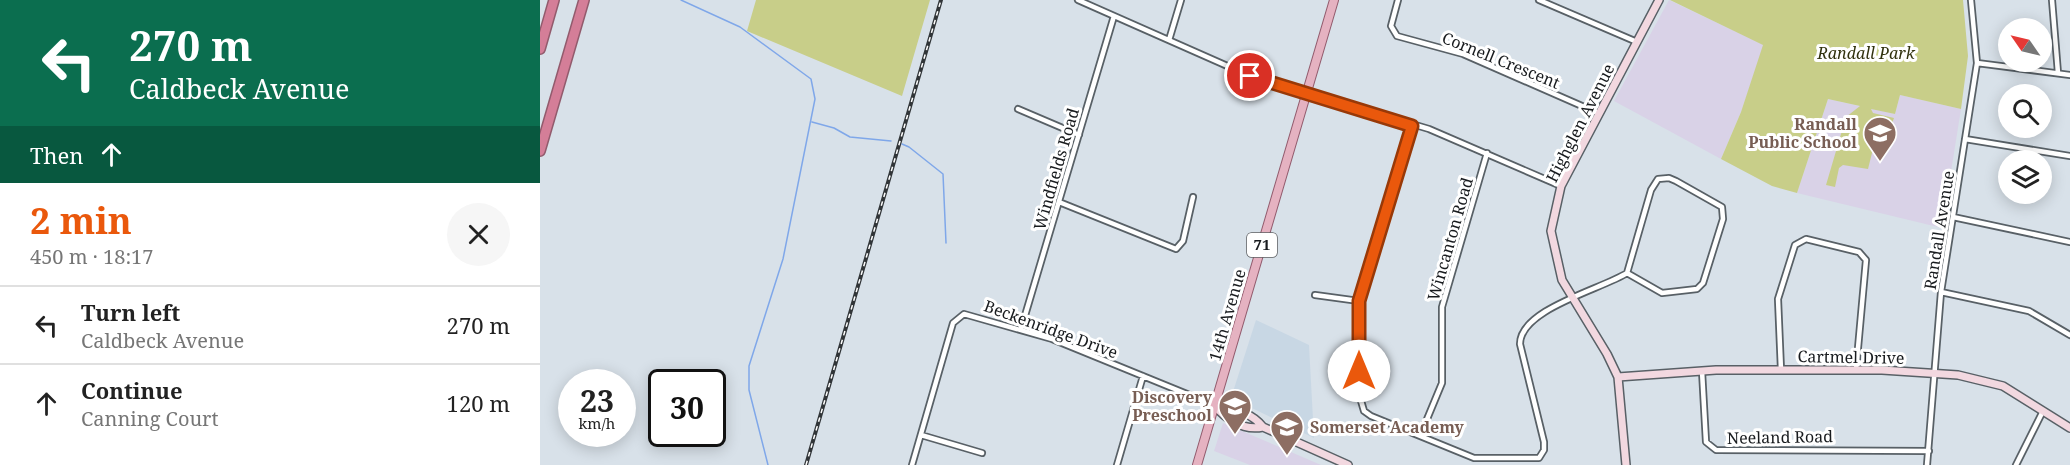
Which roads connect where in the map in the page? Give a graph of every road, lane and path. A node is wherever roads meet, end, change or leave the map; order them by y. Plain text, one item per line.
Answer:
1 (554, 0) edge
2 (584, 0) edge
3 (1077, 0) edge
4 (1181, 0) edge
5 (1334, 0) edge
6 (1398, 0) edge
7 (1539, 0) edge
8 (1659, 0) edge
9 (1971, 0) edge
10 (2052, 0) edge
11 (2059, 0) edge
12 (1114, 16) junction
13 (1169, 40) junction
14 (1637, 42) junction
15 (540, 49) edge
16 (1977, 63) junction
17 (2058, 73) junction
18 (2070, 75) edge
19 (1306, 94) junction
20 (1018, 109) dead end
21 (1598, 113) junction
22 (1412, 126) junction
23 (1079, 135) junction
24 (1965, 139) junction
25 (540, 151) edge
26 (1487, 153) junction
27 (2070, 156) edge
28 (1562, 186) junction
29 (1193, 197) dead end
30 (1059, 202) junction
31 (1953, 217) junction
32 (2070, 242) edge
33 (1627, 273) junction
34 (1941, 292) junction
35 (1315, 295) dead end
36 (1573, 298) junction
37 (1359, 301) junction
38 (1022, 329) junction
39 (2070, 335) edge
40 (1856, 369) junction
41 (1781, 370) junction
42 (1702, 371) junction
43 (1935, 373) junction
44 (1143, 376) junction
45 (1618, 377) junction
46 (1214, 405) junction
47 (2043, 411) junction
48 (1263, 427) junction
49 (2070, 428) edge
50 (921, 435) junction
51 (1420, 436) junction
52 (1929, 451) junction
53 (982, 453) dead end
54 (912, 465) edge
55 (1117, 465) edge
56 (1197, 465) edge
57 (1348, 465) edge
58 (1626, 465) edge
59 (1927, 465) edge
60 (2016, 465) edge

1 - 15 highway
2 - 25 highway
3 - 12 street
4 - 13 street
5 - 19 main road, 14th Avenue / 71
6 - 21 street, Cornell Crescent
7 - 14 street
8 - 14 street, Highglen Avenue
9 - 16 street, Randall Avenue
10 - 11 street
10 - 17 street
12 - 13 street
12 - 23 street, Windfields Road
13 - 19 street
14 - 21 street, Highglen Avenue
16 - 17 street
16 - 24 street, Randall Avenue
17 - 18 street
19 - 22 street
19 - 46 main road, 14th Avenue / 71
20 - 23 street
21 - 28 street, Highglen Avenue
22 - 26 street
22 - 37 street
23 - 30 street, Windfields Road
24 - 27 street
24 - 31 street, Randall Avenue
26 - 28 street
26 - 51 street, Wincanton Road
28 - 36 street, Highglen Avenue
29 - 30 street
30 - 38 street, Windfields Road
31 - 32 street
31 - 34 street, Randall Avenue
33 - 33 street
33 - 36 street
34 - 39 street
34 - 43 street, Randall Avenue
35 - 37 street
36 - 45 street, Highglen Avenue
36 - 51 street
37 - 51 street
38 - 44 street, Beckenridge Drive
38 - 50 street, Beckenridge Drive
40 - 41 street, Cartmel Drive
40 - 41 street
40 - 43 street, Cartmel Drive
41 - 42 street, Cartmel Drive
42 - 45 street, Cartmel Drive
42 - 52 street, Neeland Road
43 - 47 street, Cartmel Drive
43 - 52 street, Randall Avenue
44 - 46 street, Beckenridge Drive
44 - 55 street
45 - 58 street, Highglen Avenue
46 - 48 street
46 - 48 street
46 - 56 main road, 14th Avenue / 71
47 - 49 street, Cartmel Drive
47 - 60 street
48 - 57 street
50 - 53 street
50 - 54 street, Beckenridge Drive
52 - 59 street, Randall Avenue

